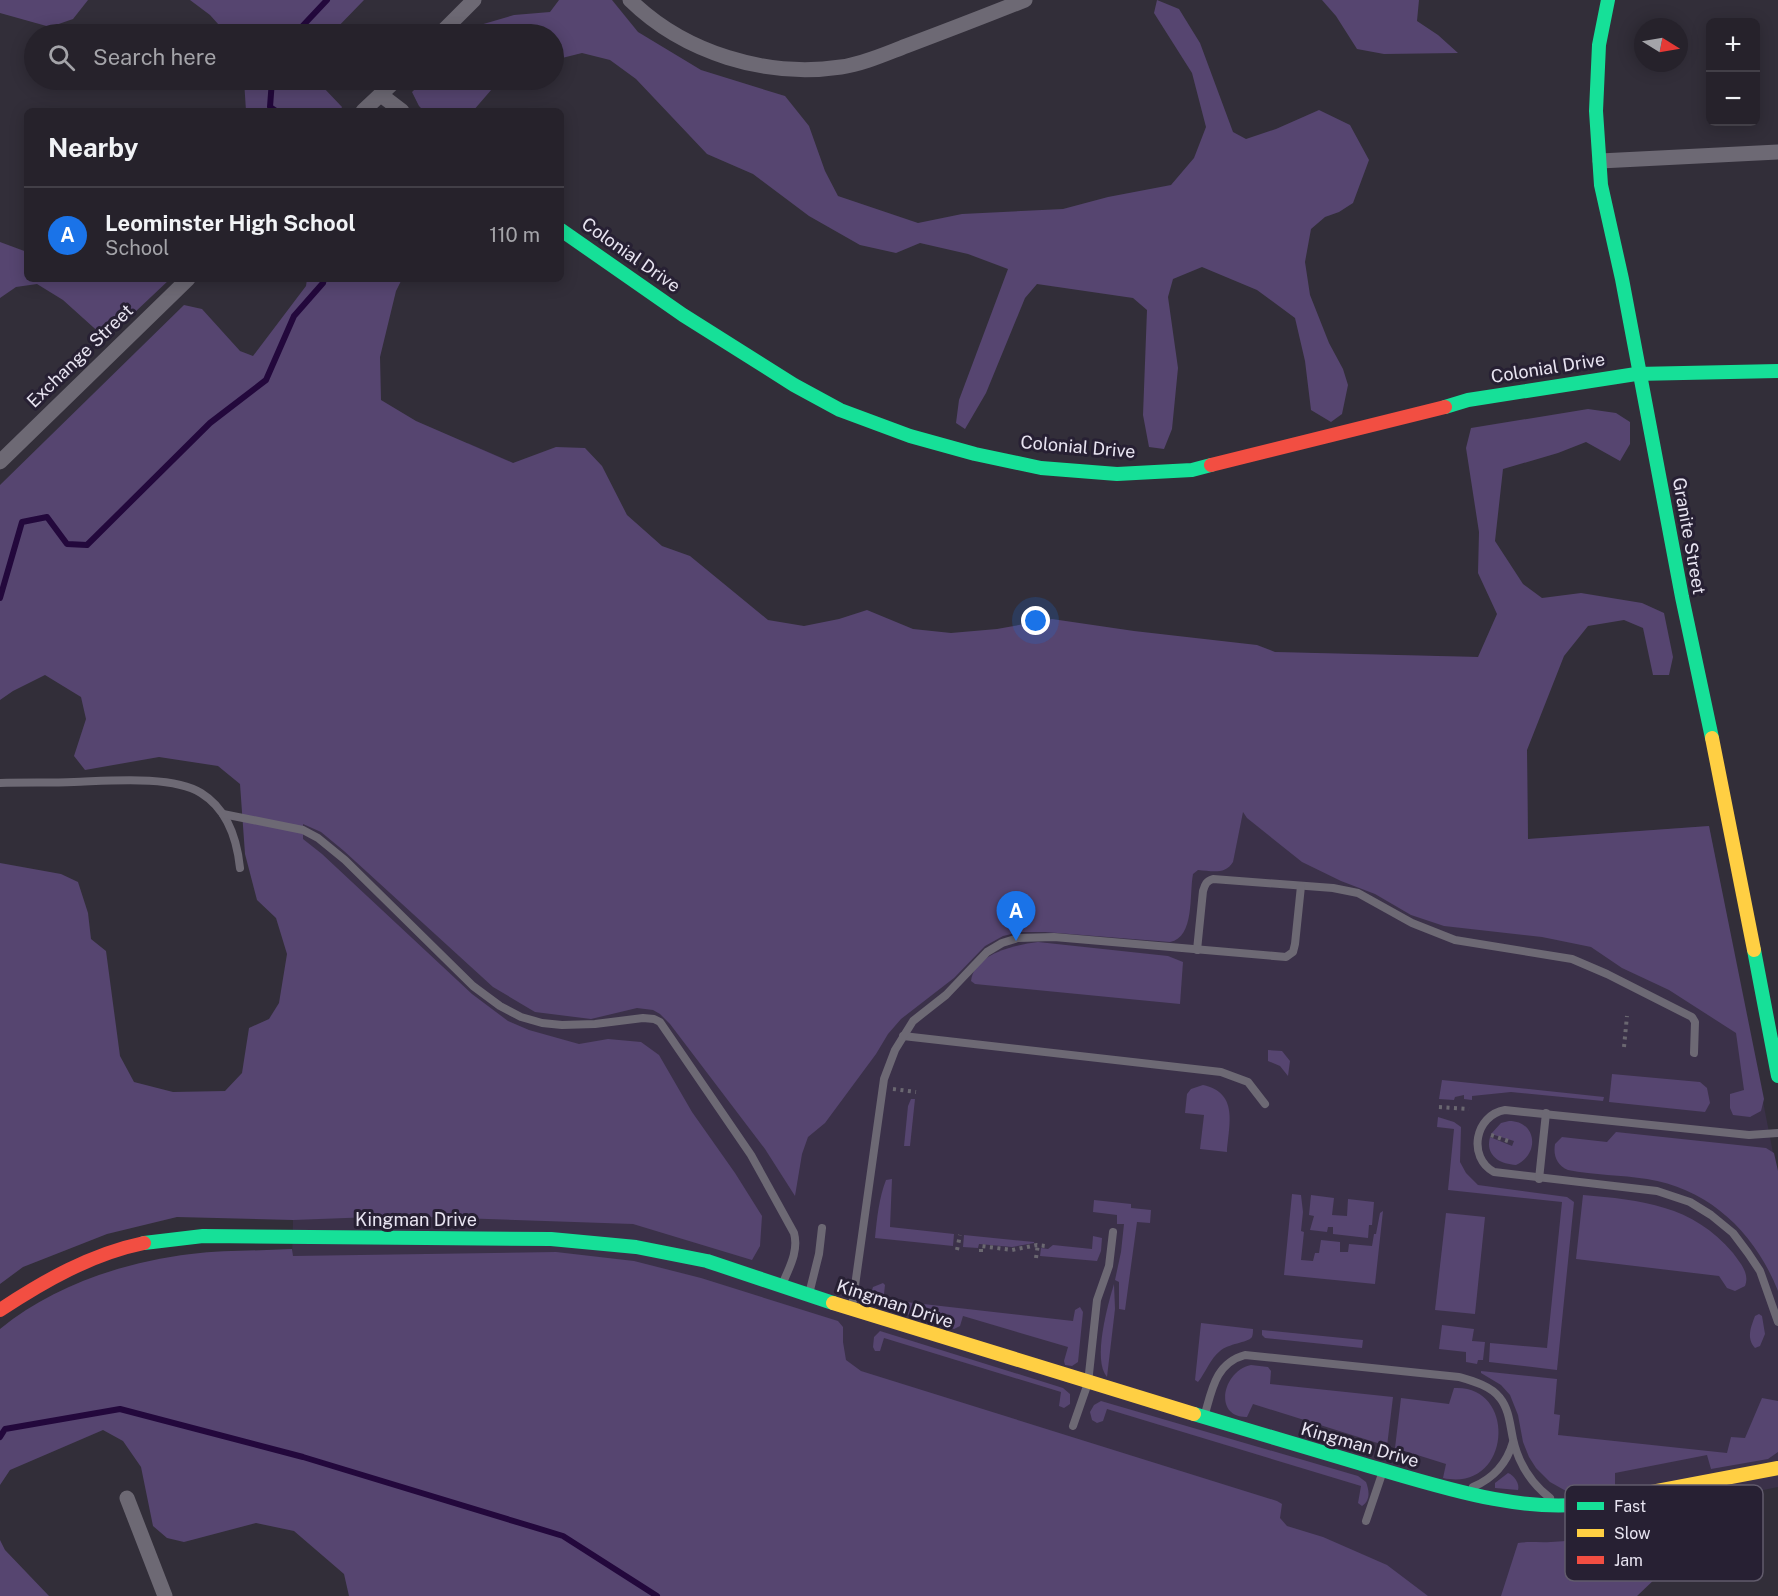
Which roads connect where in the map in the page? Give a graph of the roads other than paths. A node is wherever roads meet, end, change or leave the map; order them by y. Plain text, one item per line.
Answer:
1 (474, 0) edge
2 (630, 0) edge
3 (1025, 0) edge
4 (1608, 0) edge
5 (450, 24) edge
6 (386, 90) edge
7 (381, 95) junction
8 (366, 108) edge
9 (398, 108) edge
10 (1778, 152) edge
11 (1600, 161) junction
12 (564, 232) edge
13 (185, 282) edge
14 (1778, 371) edge
15 (1641, 374) junction
16 (0, 462) edge
17 (0, 783) edge
18 (223, 814) junction
19 (240, 868) dead end
20 (1301, 886) junction
21 (1197, 950) junction
22 (903, 1036) junction
23 (1694, 1053) dead end
24 (1778, 1076) edge
25 (1265, 1104) dead end
26 (1546, 1113) junction
27 (1778, 1133) edge
28 (1539, 1179) junction
29 (822, 1228) dead end
30 (1113, 1232) dead end
31 (782, 1286) junction
32 (809, 1295) junction
33 (0, 1310) edge
34 (852, 1310) junction
35 (1778, 1322) edge
36 (1088, 1383) junction
37 (1204, 1418) junction
38 (1073, 1426) dead end
39 (1513, 1440) junction
40 (1778, 1468) edge
41 (1383, 1470) junction
42 (1687, 1485) edge
43 (1457, 1491) junction
44 (127, 1498) dead end
45 (1558, 1504) junction
46 (1565, 1504) edge
47 (1366, 1521) dead end
48 (165, 1596) edge

1 - 5 street
2 - 3 street
4 - 11 street, Granite Street
6 - 7 street
7 - 8 street
7 - 9 street
10 - 11 street
11 - 15 street, Granite Street
12 - 15 street, Colonial Drive
13 - 16 street, Exchange Street
14 - 15 street, Colonial Drive
15 - 24 street, Granite Street
17 - 18 lane
18 - 19 lane
18 - 31 lane
20 - 21 lane
20 - 21 lane
20 - 23 lane
21 - 22 lane
22 - 25 lane
22 - 34 lane
26 - 27 lane
26 - 28 lane
26 - 28 lane
28 - 35 lane
29 - 32 lane
30 - 36 lane
31 - 32 street, Kingman Drive
31 - 33 street, Kingman Drive
32 - 34 street, Kingman Drive
34 - 36 street, Kingman Drive
36 - 37 street, Kingman Drive
36 - 38 lane
37 - 39 lane
37 - 41 street, Kingman Drive
39 - 43 lane
39 - 45 lane
40 - 42 street, Kingman Drive
41 - 43 street, Kingman Drive
41 - 47 lane
43 - 45 street, Kingman Drive
44 - 48 street
45 - 46 street, Kingman Drive

